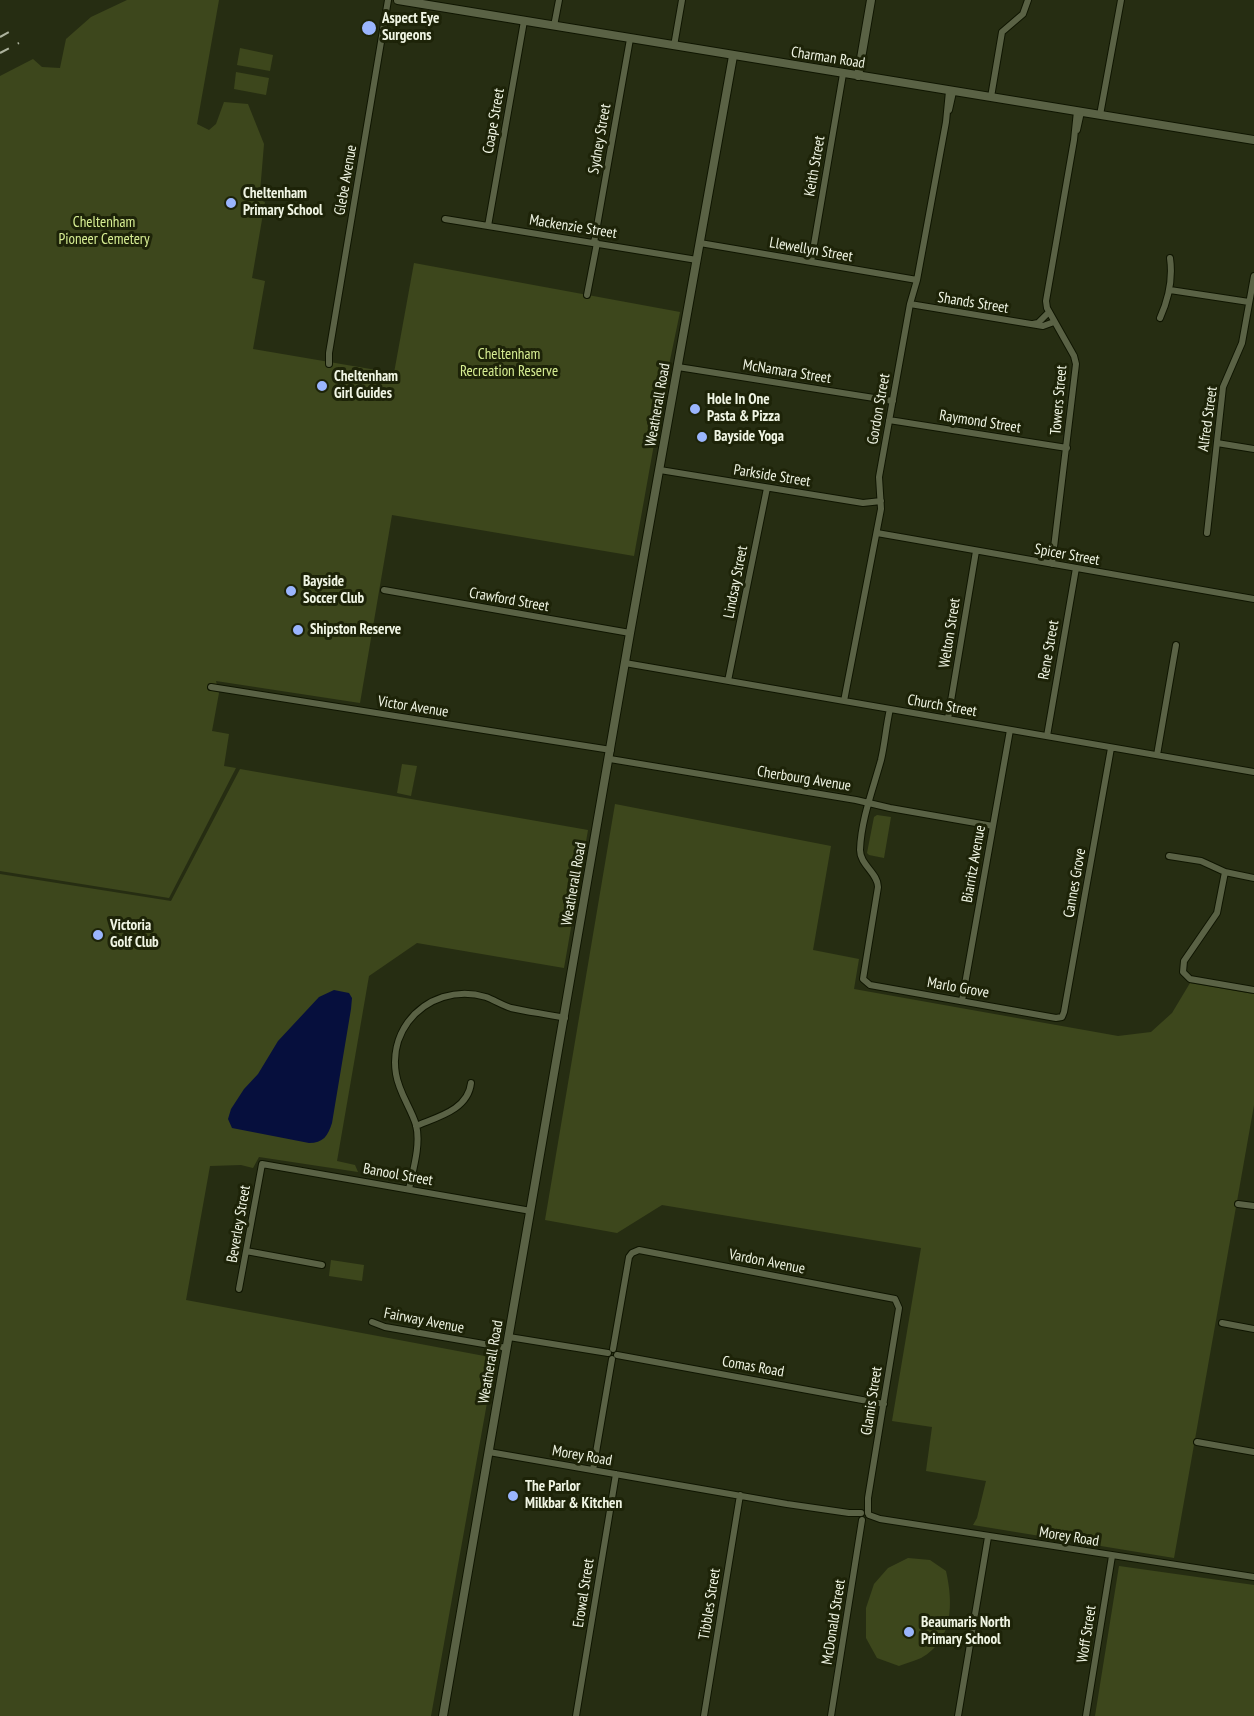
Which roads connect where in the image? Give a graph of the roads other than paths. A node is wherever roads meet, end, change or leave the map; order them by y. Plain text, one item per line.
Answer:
1 (388, 0) edge
2 (398, 0) edge
3 (559, 0) edge
4 (682, 0) edge
5 (871, 0) edge
6 (1028, 0) edge
7 (1121, 0) edge
8 (436, 3) edge
9 (524, 21) junction
10 (554, 26) junction
11 (630, 39) junction
12 (674, 46) junction
13 (733, 56) junction
14 (843, 74) junction
15 (858, 76) junction
16 (951, 91) junction
17 (991, 98) junction
18 (1079, 112) junction
19 (1101, 115) junction
20 (1254, 140) edge
21 (445, 219) dead end
22 (488, 225) junction
23 (596, 243) junction
24 (700, 243) junction
25 (1170, 258) dead end
26 (697, 260) junction
27 (811, 262) junction
28 (1254, 276) edge
29 (917, 280) junction
30 (1170, 290) junction
31 (587, 295) dead end
32 (1249, 302) junction
33 (910, 304) junction
34 (1049, 312) junction
35 (1160, 318) dead end
36 (1054, 322) junction
37 (1033, 324) junction
38 (329, 364) dead end
39 (678, 367) junction
40 (893, 401) junction
41 (889, 420) junction
42 (1217, 443) junction
43 (1067, 448) junction
44 (1254, 449) edge
45 (660, 470) junction
46 (766, 488) junction
47 (881, 501) junction
48 (877, 533) junction
49 (1207, 533) dead end
50 (976, 551) junction
51 (1052, 564) junction
52 (1076, 568) junction
53 (384, 590) dead end
54 (1254, 599) edge
55 (630, 633) junction
56 (1176, 645) dead end
57 (625, 663) junction
58 (728, 681) junction
59 (211, 687) dead end
60 (844, 701) junction
61 (890, 709) junction
62 (948, 719) junction
63 (1010, 730) junction
64 (1047, 736) junction
65 (1111, 748) junction
66 (610, 754) junction
67 (1157, 756) junction
68 (1254, 772) edge
69 (868, 803) junction
70 (993, 826) junction
71 (1169, 856) dead end
72 (1224, 872) junction
73 (1254, 878) edge
74 (1254, 990) edge
75 (962, 1001) junction
76 (565, 1018) junction
77 (1056, 1018) joint
78 (471, 1083) dead end
79 (416, 1126) junction
80 (262, 1164) joint
81 (409, 1189) junction
82 (1238, 1204) dead end
83 (1254, 1206) edge
84 (531, 1210) junction
85 (246, 1251) junction
86 (322, 1265) dead end
87 (239, 1289) dead end
88 (899, 1308) joint
89 (372, 1322) dead end
90 (1222, 1323) dead end
91 (1254, 1329) edge
92 (509, 1337) junction
93 (507, 1348) junction
94 (612, 1354) junction
95 (884, 1404) junction
96 (1197, 1442) dead end
97 (489, 1452) junction
98 (1254, 1452) edge
99 (593, 1470) junction
100 (616, 1474) junction
101 (740, 1495) junction
102 (865, 1516) junction
103 (988, 1537) junction
104 (1112, 1556) junction
105 (1254, 1577) edge
106 (442, 1716) edge
107 (576, 1716) edge
108 (704, 1716) edge
109 (831, 1716) edge
110 (958, 1716) edge
111 (1086, 1716) edge

1 - 38 street, Glebe Avenue
2 - 8 street, Charman Road
3 - 10 street
4 - 12 street
5 - 15 street
6 - 17 street
7 - 19 street
8 - 9 street, Charman Road
9 - 10 street, Charman Road
9 - 22 street, Coape Street
10 - 11 street, Charman Road
11 - 12 street, Charman Road
11 - 23 street, Sydney Street
12 - 13 street, Charman Road
13 - 14 street, Charman Road
13 - 24 street, Weatherall Road
14 - 15 street, Charman Road
14 - 27 street, Keith Street
15 - 16 street, Charman Road
16 - 17 street, Charman Road
16 - 29 street, Gordon Street
17 - 18 street, Charman Road
18 - 19 street, Charman Road
18 - 34 street, Towers Street
19 - 20 street, Charman Road
21 - 22 street, Mackenzie Street
22 - 23 street, Mackenzie Street
23 - 26 street, Mackenzie Street
23 - 31 street, Sydney Street
24 - 26 street, Weatherall Road
24 - 27 street, Llewellyn Street
25 - 30 street
26 - 39 street, Weatherall Road
27 - 29 street, Llewellyn Street
28 - 32 street, Alfred Street
29 - 33 street, Gordon Street
30 - 32 street
30 - 35 street
32 - 42 street, Alfred Street
33 - 37 street, Shands Street
33 - 40 street, Gordon Street
34 - 36 street, Towers Street
34 - 37 street
36 - 37 street, Shands Street
36 - 43 street, Towers Street
39 - 40 street, McNamara Street
39 - 45 street, Weatherall Road
40 - 41 street, Gordon Street
41 - 43 street, Raymond Street
41 - 47 street, Gordon Street
42 - 44 street
42 - 49 street, Alfred Street
43 - 51 street, Towers Street
45 - 46 street, Parkside Street
45 - 55 street, Weatherall Road
46 - 47 street, Parkside Street
46 - 58 street, Lindsay Street
47 - 48 street, Gordon Street
48 - 50 street, Spicer Street
48 - 60 street, Gordon Street
50 - 51 street, Spicer Street
50 - 62 street, Welton Street
51 - 52 street, Spicer Street
52 - 54 street, Spicer Street
52 - 64 street, Rene Street
53 - 55 street, Crawford Street
55 - 57 street, Weatherall Road
56 - 67 street
57 - 58 street, Church Street
57 - 66 street, Weatherall Road
58 - 60 street, Church Street
59 - 66 street, Victor Avenue
60 - 61 street, Church Street
61 - 62 street, Church Street
61 - 69 street
62 - 63 street, Church Street
63 - 64 street, Church Street
63 - 70 street, Biarritz Avenue
64 - 65 street, Church Street
65 - 67 street, Church Street
65 - 77 street, Cannes Grove
66 - 69 street, Cherbourg Avenue
66 - 76 street, Weatherall Road
67 - 68 street, Church Street
69 - 70 street, Cherbourg Avenue
69 - 75 street, Marlo Grove
70 - 75 street, Biarritz Avenue
71 - 72 street
72 - 73 street
72 - 74 street
75 - 77 street, Marlo Grove
76 - 79 street
76 - 84 street, Weatherall Road
78 - 79 street
79 - 81 street
80 - 81 street, Banool Street
80 - 85 street, Beverley Street
81 - 84 street, Banool Street
82 - 83 street
84 - 92 street, Weatherall Road
85 - 86 street
85 - 87 street, Beverley Street
88 - 94 street, Vardon Avenue
88 - 95 street, Glamis Street
89 - 93 street, Fairway Avenue
90 - 91 street
92 - 93 street, Weatherall Road
92 - 94 street, Comas Road
93 - 97 street, Weatherall Road
94 - 95 street, Comas Road
94 - 99 street
95 - 102 street, Glamis Street
96 - 98 street
97 - 99 street, Morey Road
97 - 106 street, Weatherall Road
99 - 100 street, Morey Road
100 - 101 street, Morey Road
100 - 107 street, Erowal Street
101 - 102 street, Morey Road
101 - 108 street, Tibbles Street
102 - 103 street, Morey Road
102 - 109 street, McDonald Street
103 - 104 street, Morey Road
103 - 110 street
104 - 105 street, Morey Road
104 - 111 street, Woff Street

